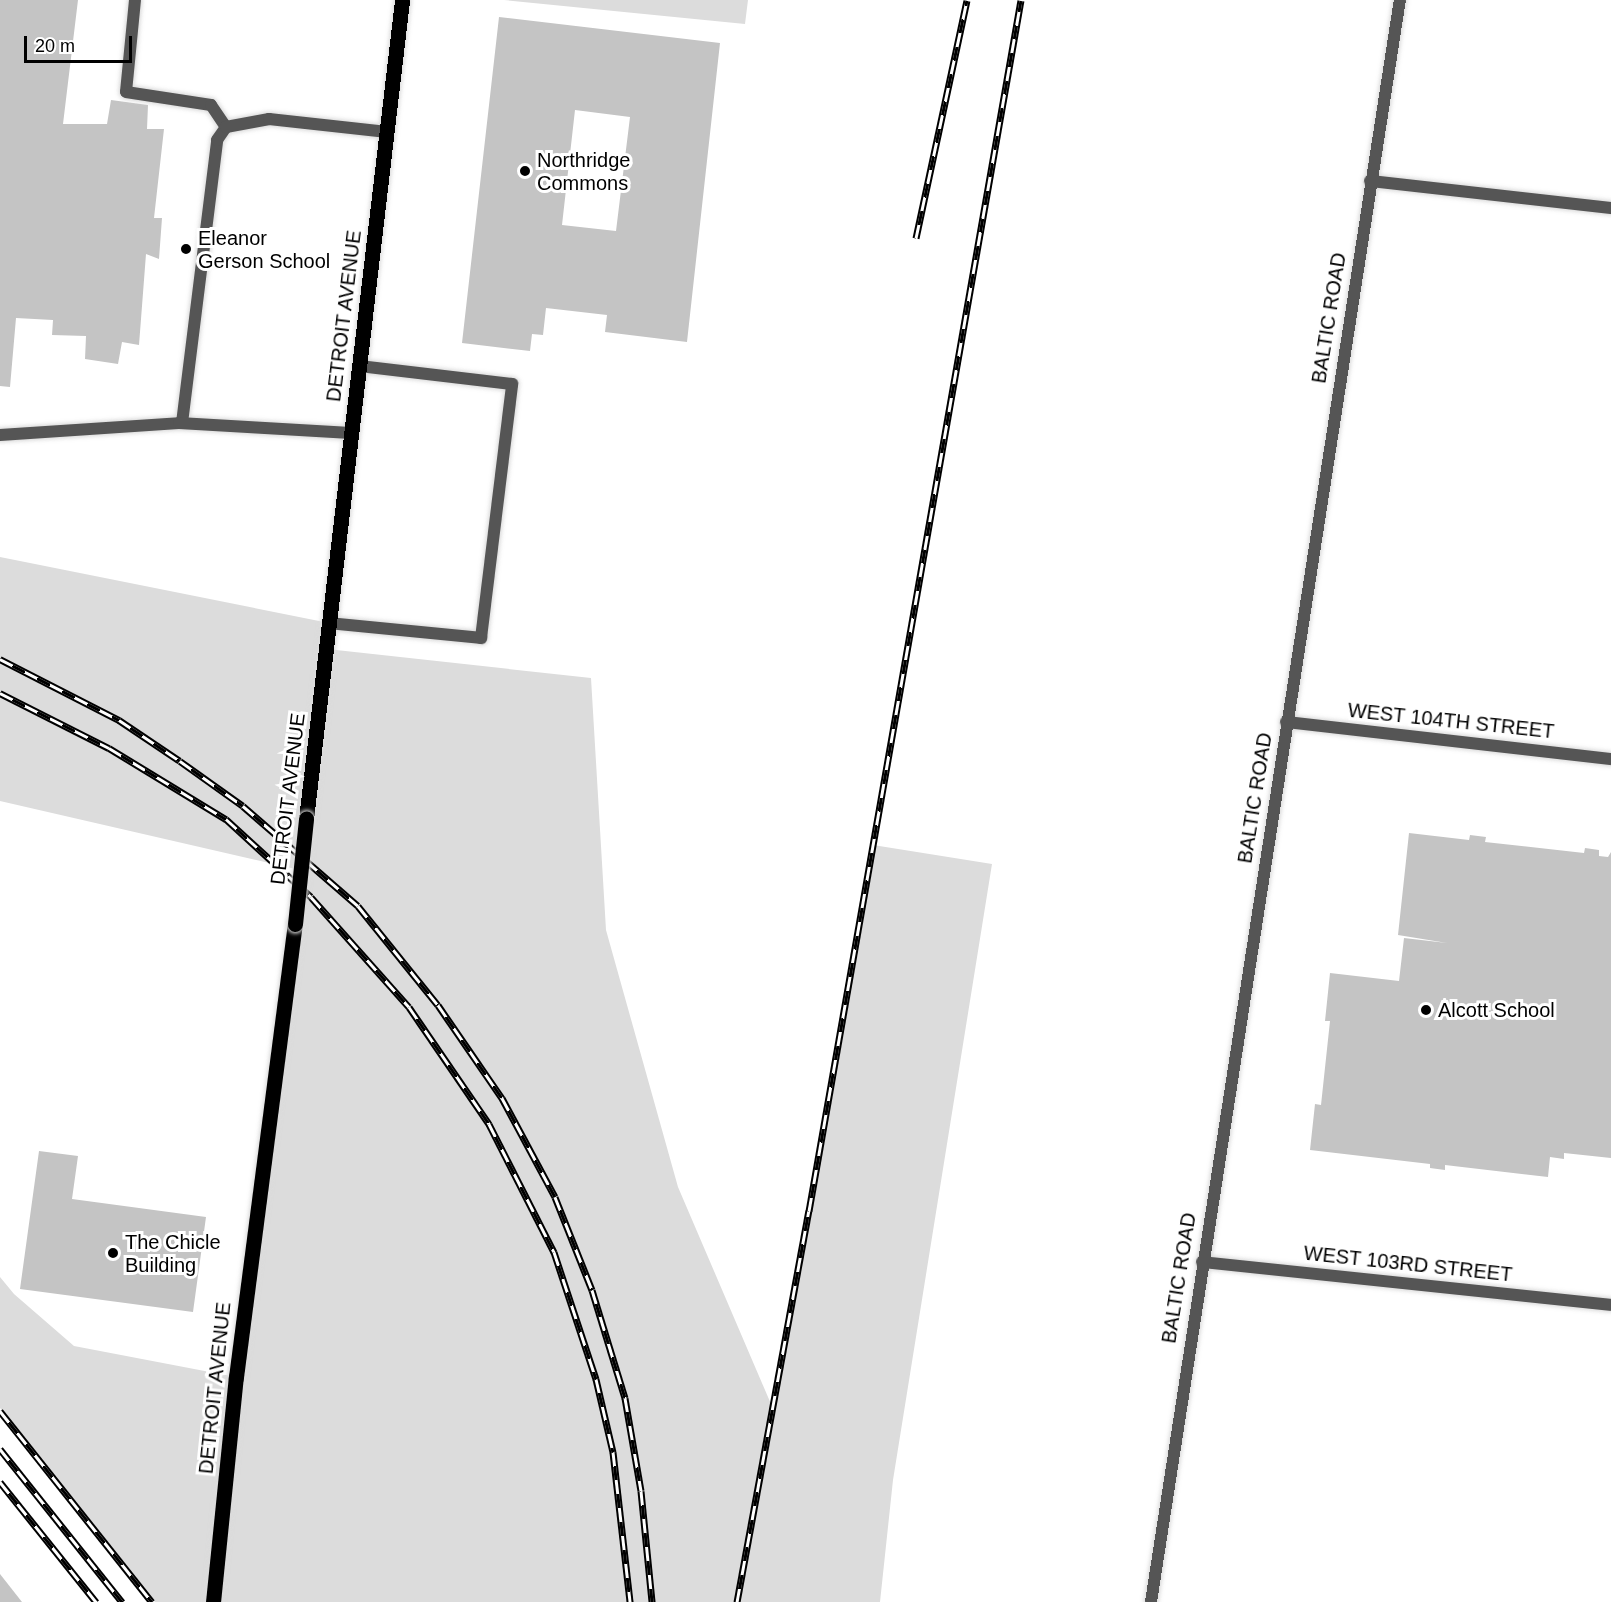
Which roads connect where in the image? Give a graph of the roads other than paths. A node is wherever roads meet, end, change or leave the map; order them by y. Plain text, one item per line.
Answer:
1 (135, 0) edge
2 (402, 0) edge
3 (1400, 0) edge
4 (226, 127) junction
5 (387, 132) junction
6 (1370, 181) junction
7 (1611, 208) edge
8 (359, 366) junction
9 (182, 423) junction
10 (351, 433) junction
11 (0, 435) edge
12 (329, 623) junction
13 (1286, 723) junction
14 (1611, 759) edge
15 (1202, 1262) junction
16 (1611, 1305) edge
17 (213, 1602) edge
18 (1151, 1602) edge

1 - 4 street
2 - 5 main road, DETROIT AVENUE
3 - 6 street, BALTIC ROAD
4 - 5 street
4 - 9 street
5 - 8 main road, DETROIT AVENUE
6 - 7 street
6 - 13 street, BALTIC ROAD
8 - 10 main road, DETROIT AVENUE
8 - 12 street
9 - 10 street
9 - 11 street
10 - 12 main road, DETROIT AVENUE
12 - 17 main road, DETROIT AVENUE, bridge
13 - 14 street, WEST 104TH STREET
13 - 15 street, BALTIC ROAD
15 - 16 street, WEST 103RD STREET
15 - 18 street, BALTIC ROAD

